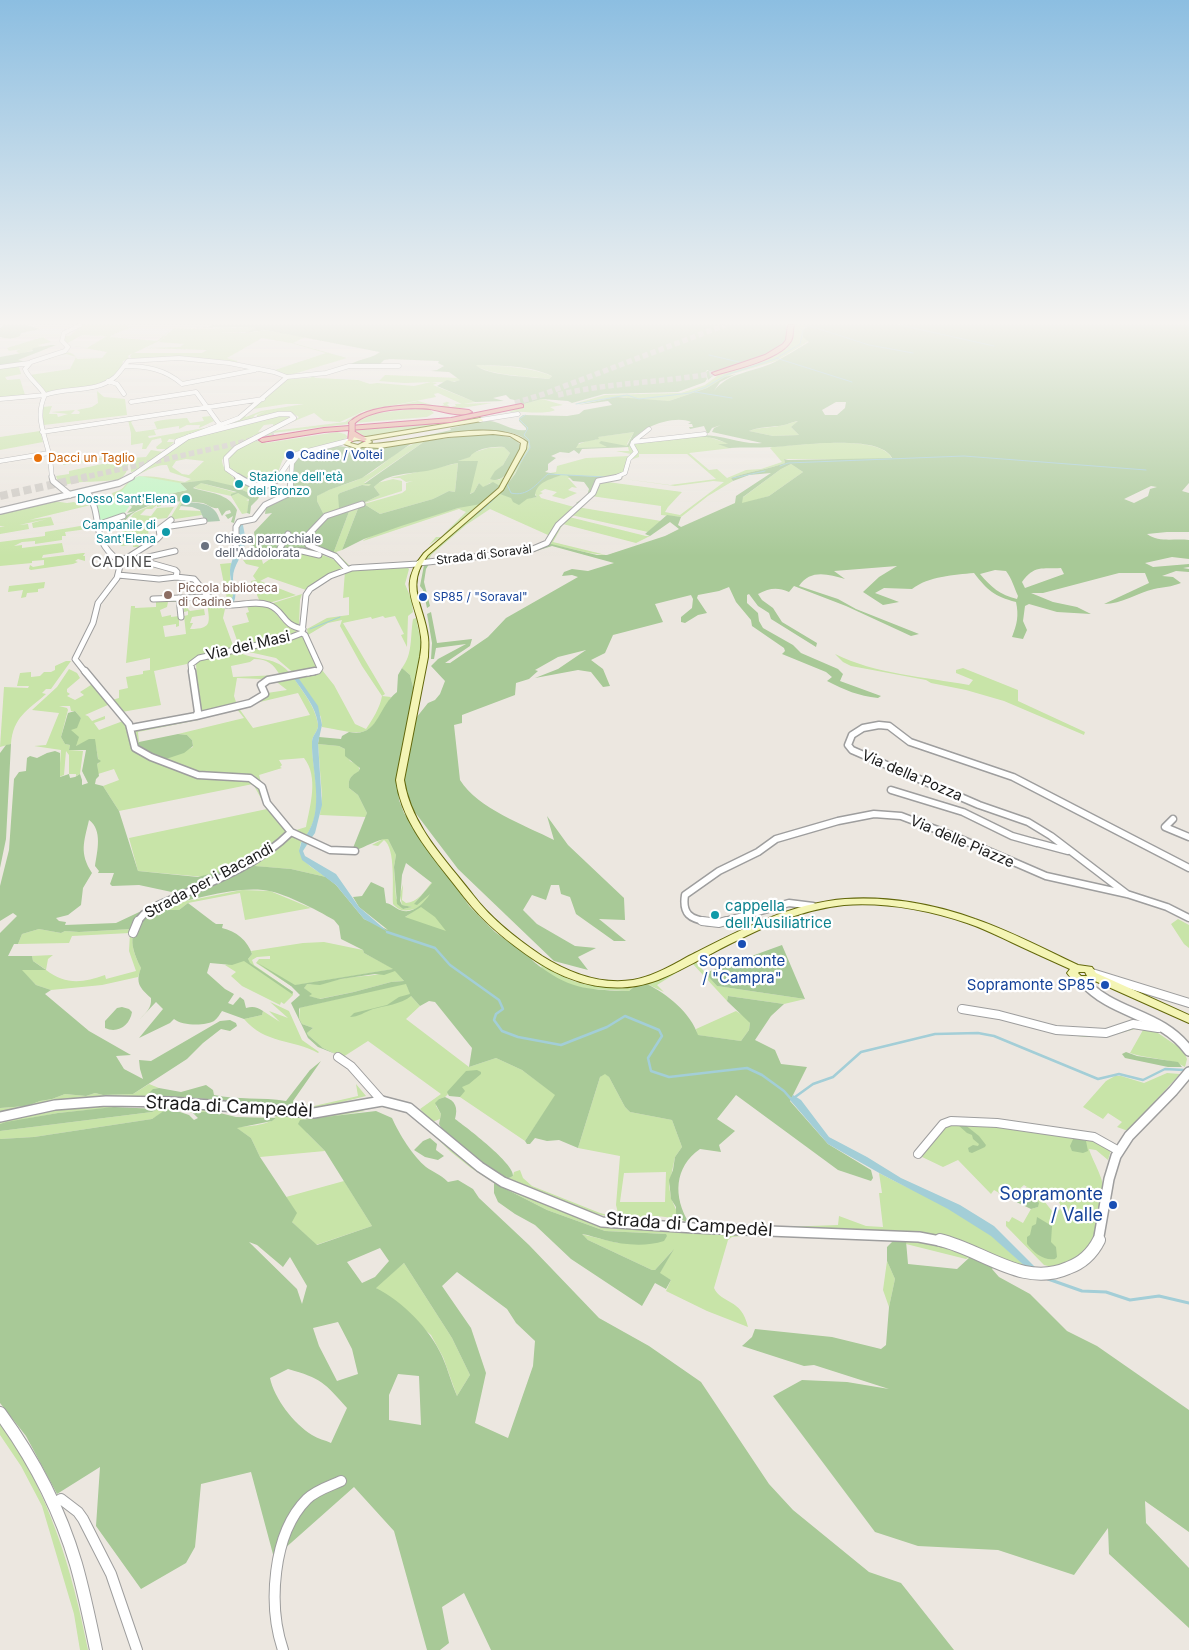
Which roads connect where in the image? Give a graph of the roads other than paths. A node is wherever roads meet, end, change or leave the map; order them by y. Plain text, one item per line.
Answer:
1 (42, 402) edge
2 (204, 402) edge
3 (239, 402) edge
4 (259, 402) edge
5 (207, 406) junction
6 (433, 408) junction
7 (506, 409) junction
8 (485, 410) junction
9 (518, 414) dead end
10 (480, 420) junction
11 (375, 423) junction
12 (220, 424) junction
13 (649, 429) dead end
14 (42, 432) junction
15 (705, 434) dead end
16 (274, 435) tunnel mouth
17 (350, 439) junction
18 (635, 440) junction
19 (366, 442) junction
20 (378, 442) junction
21 (177, 443) junction
22 (49, 453) junction
23 (300, 453) junction
24 (0, 461) edge
25 (56, 485) junction
26 (96, 489) junction
27 (85, 492) junction
28 (70, 495) junction
29 (93, 498) junction
30 (362, 504) dead end
31 (0, 511) edge
32 (123, 516) dead end
33 (171, 520) dead end
34 (204, 522) dead end
35 (98, 525) junction
36 (163, 527) junction
37 (288, 534) dead end
38 (175, 551) dead end
39 (231, 552) dead end
40 (131, 559) junction
41 (337, 559) junction
42 (120, 562) junction
43 (418, 563) junction
44 (347, 569) junction
45 (118, 575) junction
46 (176, 577) junction
47 (209, 597) junction
48 (180, 598) junction
49 (153, 599) dead end
50 (181, 617) dead end
51 (302, 631) junction
52 (196, 716) junction
53 (131, 728) junction
54 (892, 790) dead end
55 (1173, 819) dead end
56 (988, 821) dead end
57 (291, 832) junction
58 (1189, 837) edge
59 (1037, 843) junction
60 (1072, 851) junction
61 (356, 852) dead end
62 (1189, 868) edge
63 (1127, 894) junction
64 (813, 906) junction
65 (751, 913) junction
66 (1189, 918) edge
67 (776, 919) junction
68 (132, 933) dead end
69 (1076, 968) junction
70 (1092, 974) junction
71 (1083, 981) junction
72 (1189, 1003) edge
73 (962, 1009) dead end
74 (1189, 1019) edge
75 (1171, 1031) junction
76 (1189, 1051) edge
77 (338, 1057) dead end
78 (1189, 1072) edge
79 (382, 1101) junction
80 (0, 1117) edge
81 (1119, 1151) junction
82 (918, 1154) dead end
83 (0, 1414) edge
84 (341, 1481) dead end
85 (52, 1505) junction
86 (96, 1650) edge
87 (137, 1650) edge
88 (283, 1650) edge

1 - 14 street
2 - 5 street
3 - 5 street
4 - 12 street
5 - 12 street
5 - 14 street
6 - 8 highway
6 - 11 highway
6 - 17 highway, bridge
7 - 8 highway
7 - 10 highway
7 - 17 highway
8 - 11 highway
9 - 10 street
10 - 20 main road
11 - 16 highway
12 - 21 street
13 - 18 street
14 - 22 street
15 - 18 street
17 - 19 main road
17 - 19 highway
17 - 23 street
18 - 43 street, Strada di Soravàl
19 - 20 main road
20 - 43 main road
21 - 23 street
21 - 26 street
22 - 24 street
22 - 25 street
23 - 39 street
25 - 27 street
25 - 28 street
26 - 27 street
26 - 29 street
27 - 28 street
27 - 29 street
28 - 31 street
29 - 35 street
30 - 41 street
32 - 35 street
33 - 36 street
34 - 36 street
35 - 42 street
36 - 40 street
37 - 41 street
38 - 40 street
40 - 42 street
40 - 46 street
41 - 44 street
42 - 45 street
43 - 44 street
43 - 67 main road
44 - 51 street
45 - 46 street
45 - 53 street
46 - 47 street
47 - 48 street
47 - 51 street
48 - 49 street
48 - 50 street
51 - 52 street, Via dei Masi
51 - 52 street
52 - 53 street
53 - 57 street
54 - 59 street
55 - 58 street
56 - 59 street
57 - 61 street
57 - 68 street, Strada per i Bacandi
59 - 60 street
60 - 62 street, Via della Pozza
60 - 63 street, Via della Pozza
63 - 65 street, Via delle Piazze
63 - 66 street, Via delle Piazze
64 - 65 street, Via delle Piazze
64 - 67 main road
64 - 69 main road
65 - 67 street, Via delle Piazze
69 - 70 main road
69 - 71 main road
70 - 71 main road
70 - 72 street
70 - 74 main road
71 - 75 street
73 - 75 street
75 - 76 street
77 - 79 street
78 - 81 street
79 - 80 street, Strada di Campedèl
79 - 81 street, Strada di Campedèl
81 - 82 street
83 - 85 street
84 - 88 street
85 - 86 street
85 - 87 street

